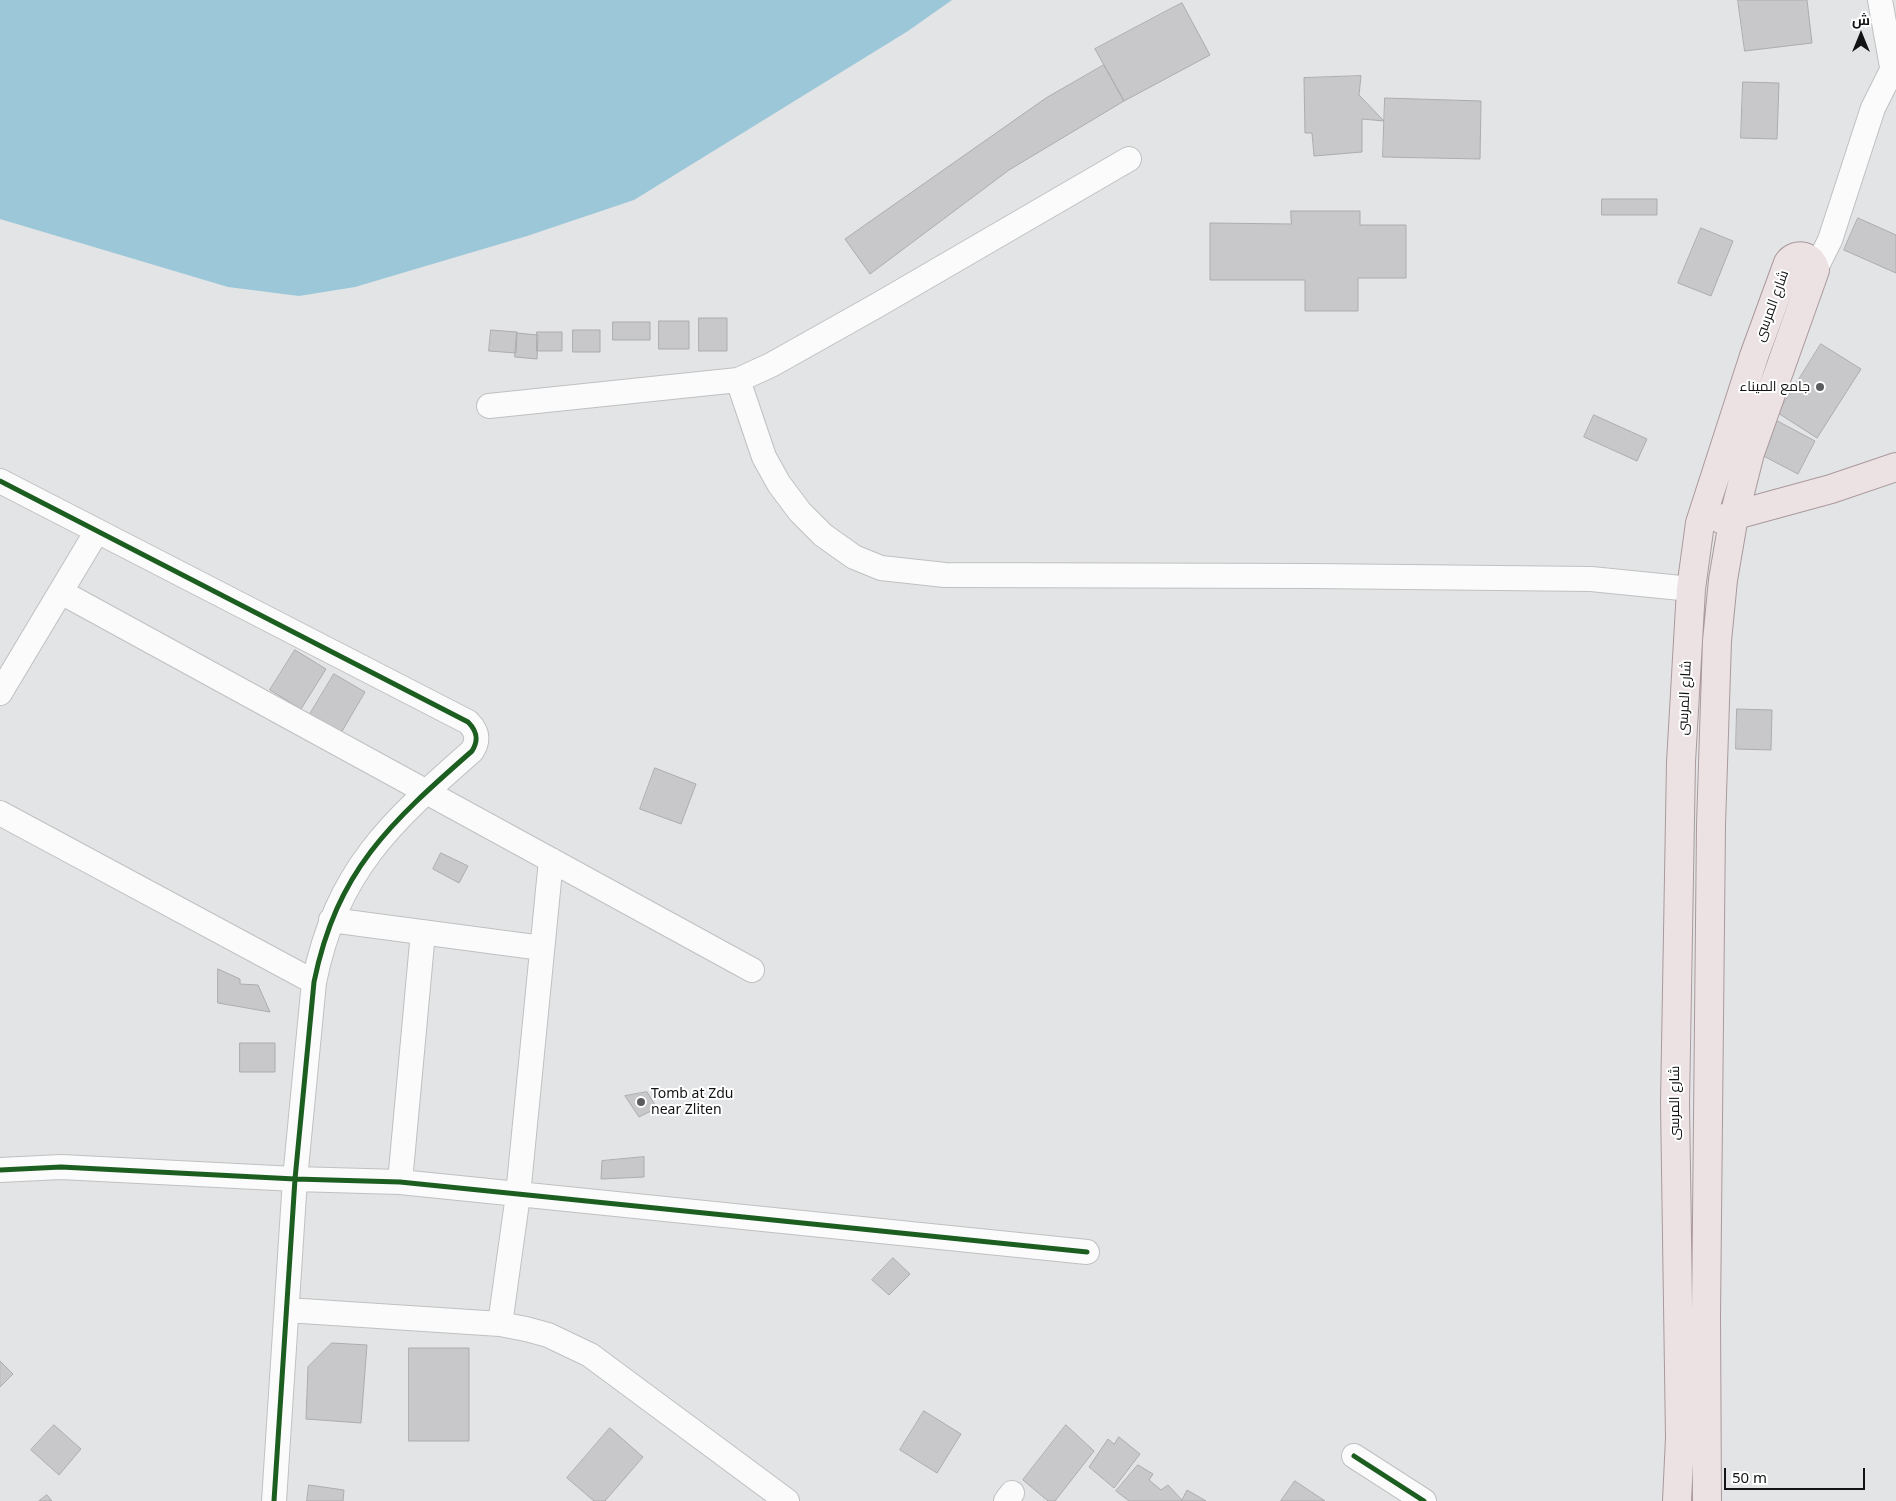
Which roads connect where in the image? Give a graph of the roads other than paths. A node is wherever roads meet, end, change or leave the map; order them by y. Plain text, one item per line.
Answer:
1 (1880, 0) edge
2 (1894, 65) edge
3 (1129, 159) dead end
4 (1815, 270) junction
5 (738, 380) junction
6 (489, 406) dead end
7 (1896, 467) edge
8 (0, 481) edge
9 (1734, 516) junction
10 (1700, 523) junction
11 (97, 531) junction
12 (1691, 589) junction
13 (60, 592) junction
14 (0, 693) edge
15 (426, 792) junction
16 (0, 813) edge
17 (551, 860) junction
18 (331, 920) junction
19 (423, 932) junction
20 (542, 948) junction
21 (752, 970) dead end
22 (314, 982) junction
23 (0, 1170) edge
24 (295, 1179) junction
25 (400, 1182) junction
26 (518, 1195) junction
27 (1087, 1252) dead end
28 (287, 1310) junction
29 (500, 1324) junction
30 (1354, 1456) dead end
31 (274, 1501) edge
32 (787, 1501) edge
33 (1424, 1501) edge
34 (1677, 1501) edge
35 (1707, 1501) edge

1 - 2 street
2 - 4 street
3 - 5 street
4 - 9 main road, شارع المرسى
4 - 10 main road, شارع المرسى
5 - 6 street
5 - 12 street
7 - 9 main road
8 - 11 street
9 - 10 main road
9 - 35 main road, شارع المرسى
10 - 12 main road, شارع المرسى
11 - 13 street
11 - 15 street
12 - 34 main road, شارع المرسى
13 - 14 street
13 - 15 street
15 - 17 street
15 - 18 street
16 - 22 street
17 - 20 street
17 - 21 street
18 - 19 street
18 - 22 street
19 - 20 street
19 - 25 street
20 - 26 street
22 - 24 street
23 - 24 street
24 - 25 street
24 - 28 street
25 - 26 street
26 - 27 street
26 - 29 street
28 - 29 street
28 - 31 street
29 - 32 street
30 - 33 street

